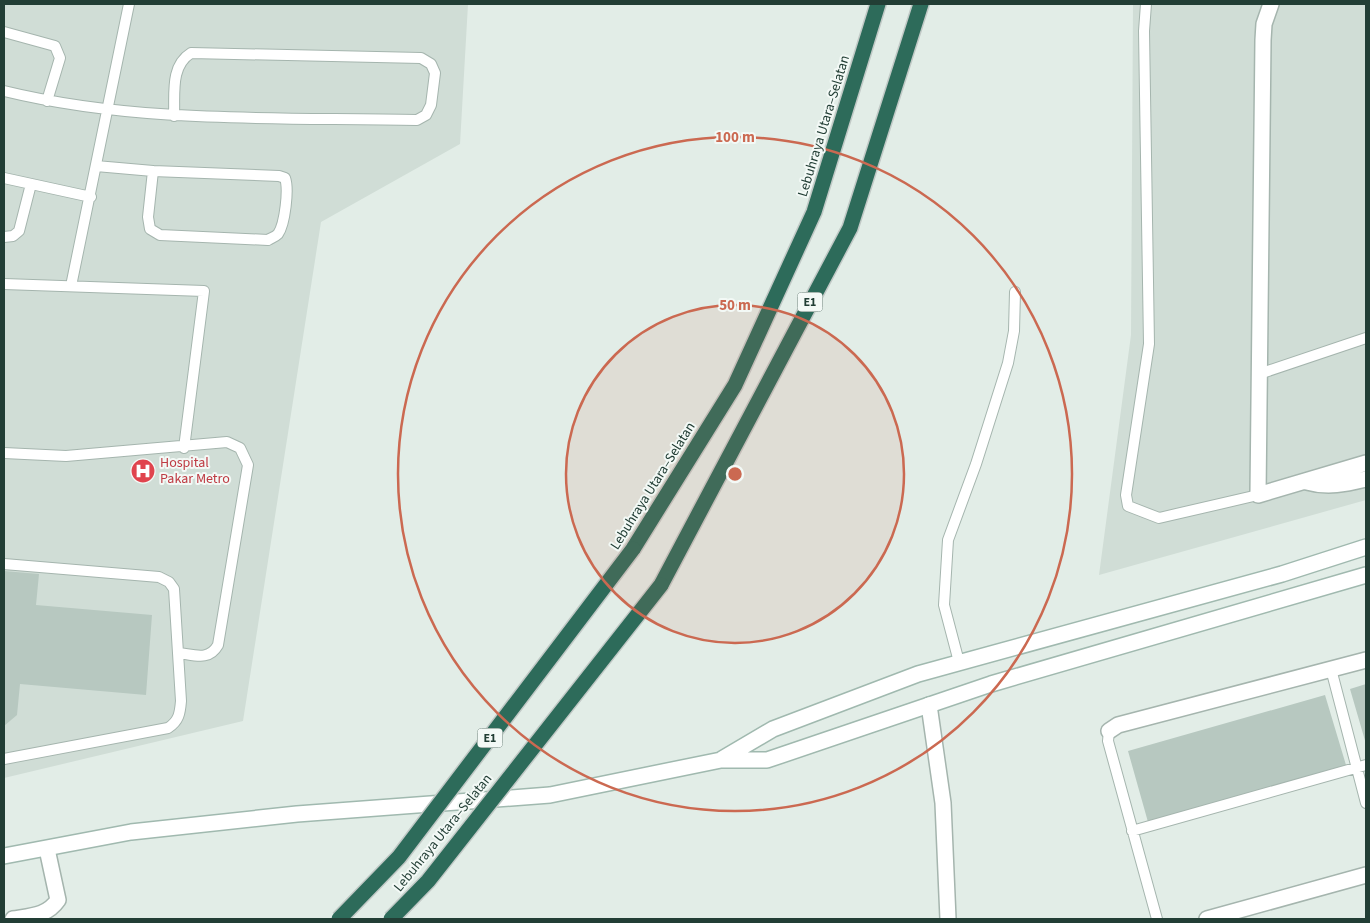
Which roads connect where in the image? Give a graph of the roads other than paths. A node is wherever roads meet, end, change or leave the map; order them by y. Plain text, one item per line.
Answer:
1 (129, 4) edge
2 (878, 4) edge
3 (921, 4) edge
4 (1146, 4) edge
5 (1271, 4) edge
6 (4, 32) edge
7 (4, 91) edge
8 (47, 101) junction
9 (107, 110) junction
10 (174, 116) junction
11 (96, 166) junction
12 (153, 171) junction
13 (4, 178) edge
14 (30, 184) junction
15 (91, 197) junction
16 (4, 237) edge
17 (4, 284) edge
18 (71, 286) junction
19 (1015, 292) dead end
20 (1366, 338) edge
21 (1259, 374) junction
22 (184, 448) junction
23 (4, 453) edge
24 (1366, 462) edge
25 (1366, 479) edge
26 (1305, 481) junction
27 (1258, 495) junction
28 (1366, 546) edge
29 (4, 564) edge
30 (1366, 575) edge
31 (179, 654) junction
32 (1366, 660) edge
33 (959, 662) junction
34 (1331, 669) junction
35 (929, 705) junction
36 (1109, 731) joint
37 (4, 759) edge
38 (720, 760) junction
39 (1366, 765) edge
40 (1356, 768) junction
41 (1366, 803) edge
42 (1132, 831) junction
43 (47, 849) junction
44 (4, 856) edge
45 (1366, 875) edge
46 (45, 916) edge
47 (13, 919) edge
48 (339, 919) edge
49 (391, 919) edge
50 (948, 919) edge
51 (1158, 919) edge
52 (1207, 919) edge

1 - 9 lane
2 - 48 highway, Lebuhraya Utara–Selatan / E1, bridge
3 - 49 highway, Lebuhraya Utara–Selatan / E1, bridge
4 - 27 lane
5 - 21 main road
6 - 8 lane
7 - 8 lane
8 - 9 lane
9 - 10 lane
9 - 11 lane
10 - 10 lane
11 - 12 lane
11 - 15 lane
12 - 12 lane
13 - 14 lane
14 - 15 lane
14 - 16 lane
15 - 18 lane
17 - 18 lane
18 - 22 lane
19 - 33 lane
20 - 21 lane
21 - 27 main road
22 - 23 lane
22 - 31 lane
24 - 26 main road
25 - 26 main road
26 - 27 main road
28 - 33 main road
29 - 31 lane
30 - 35 main road
31 - 37 lane
32 - 34 main road
33 - 38 main road
34 - 36 main road
34 - 40 lane
35 - 38 main road
35 - 50 main road
36 - 42 lane
38 - 43 main road
39 - 40 lane
40 - 41 lane
40 - 42 lane
42 - 51 lane
43 - 44 main road
43 - 46 main road
45 - 52 main road
46 - 47 main road

